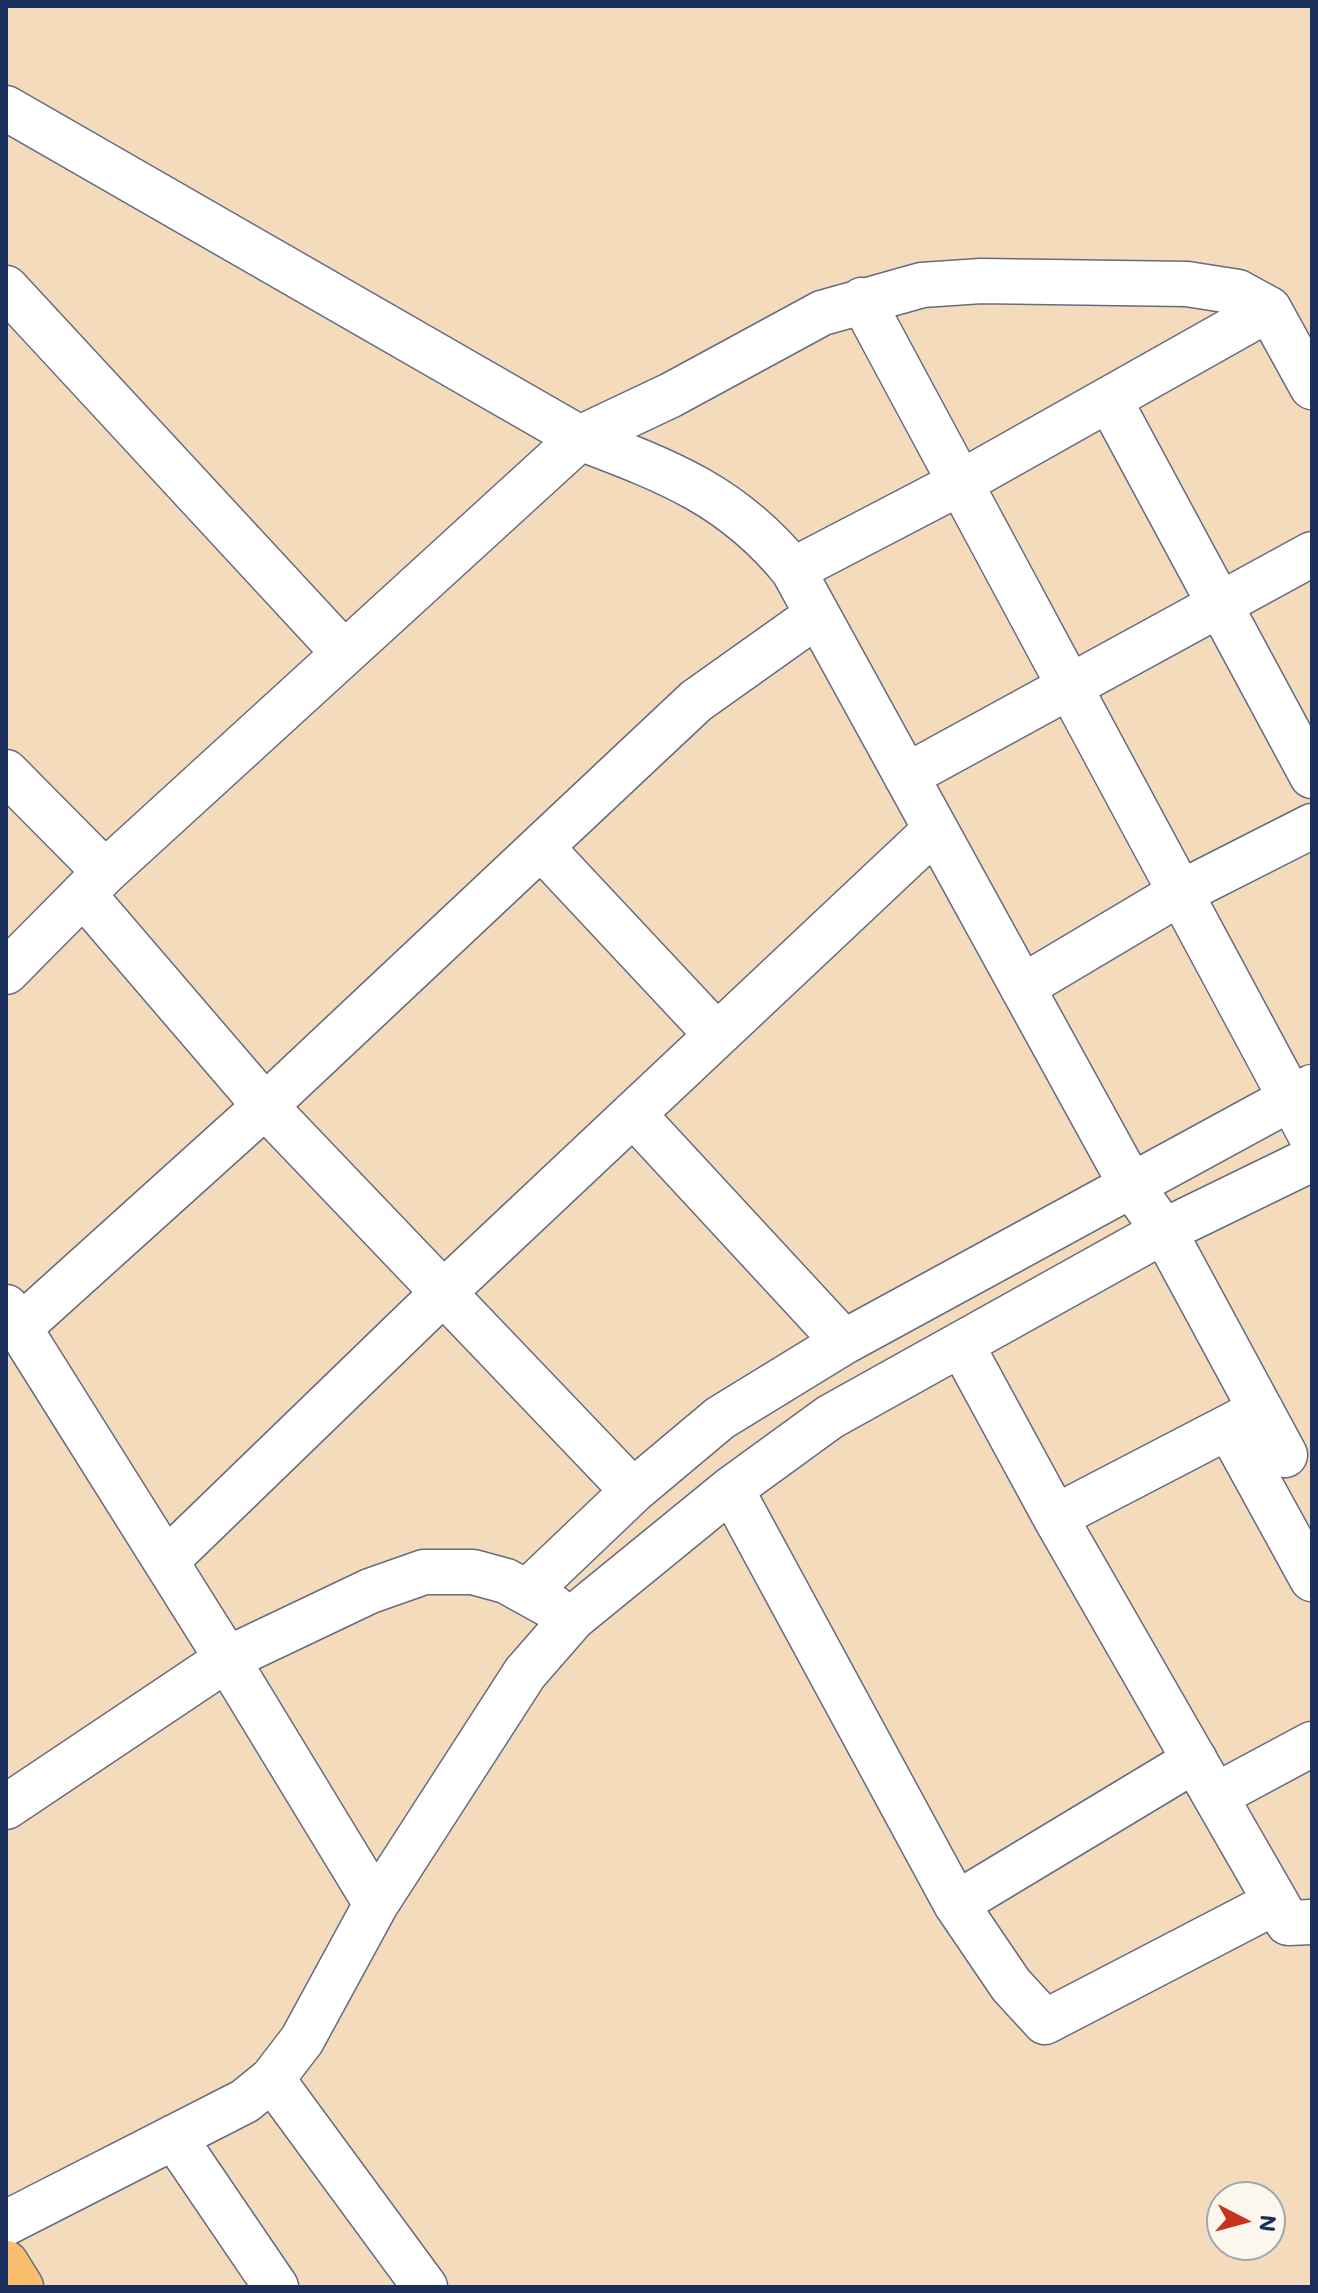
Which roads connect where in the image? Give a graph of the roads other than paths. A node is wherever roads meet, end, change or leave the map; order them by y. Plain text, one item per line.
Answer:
1 (14, 125) edge
2 (6, 288) edge
3 (862, 300) junction
4 (1269, 309) junction
5 (1312, 387) edge
6 (1110, 401) junction
7 (580, 438) junction
8 (960, 483) junction
9 (1312, 554) edge
10 (793, 570) junction
11 (1221, 606) junction
12 (817, 615) junction
13 (344, 653) junction
14 (1069, 685) junction
15 (6, 772) edge
16 (906, 776) junction
17 (1312, 776) edge
18 (1312, 826) edge
19 (935, 830) junction
20 (541, 847) junction
21 (94, 883) junction
22 (1180, 893) junction
23 (6, 972) edge
24 (1022, 987) junction
25 (717, 1035) junction
26 (1301, 1093) edge
27 (265, 1106) junction
28 (633, 1114) junction
29 (1312, 1138) edge
30 (1312, 1159) edge
31 (1131, 1185) junction
32 (1164, 1231) junction
33 (445, 1291) junction
34 (13, 1318) edge
35 (844, 1342) junction
36 (961, 1344) junction
37 (1245, 1419) junction
38 (1284, 1455) edge
39 (731, 1489) junction
40 (633, 1491) junction
41 (1055, 1517) junction
42 (166, 1561) junction
43 (1312, 1579) edge
44 (527, 1592) junction
45 (573, 1618) junction
46 (227, 1659) junction
47 (1312, 1744) edge
48 (1205, 1778) junction
49 (6, 1807) edge
50 (376, 1904) junction
51 (956, 1904) junction
52 (1294, 1912) edge
53 (272, 2079) junction
54 (174, 2137) junction
55 (6, 2223) edge
56 (6, 2263) edge
57 (21, 2287) edge
58 (276, 2287) edge
59 (425, 2287) edge

1 - 7 street
2 - 13 street
3 - 4 street
3 - 7 street
3 - 8 street
4 - 5 street
4 - 6 street
6 - 8 street
6 - 11 street
7 - 10 street
7 - 13 street
8 - 10 street
8 - 14 street
9 - 11 street
10 - 12 street
11 - 14 street
11 - 17 street
12 - 16 street
12 - 20 street
13 - 21 street
14 - 16 street
14 - 22 street
15 - 21 street
16 - 19 street
18 - 22 street
19 - 24 street
19 - 25 street
20 - 25 street
20 - 27 street
21 - 23 street
21 - 27 street
22 - 24 street
22 - 26 street
24 - 31 street
25 - 28 street
26 - 29 street
26 - 31 street
27 - 33 street
27 - 34 street
28 - 33 street
28 - 35 street
30 - 32 street
31 - 32 street
31 - 35 street
32 - 36 street
32 - 37 street
33 - 40 street
33 - 42 street
34 - 42 street
35 - 40 street
36 - 39 street
36 - 41 street
37 - 38 street
37 - 41 street
38 - 43 street
39 - 45 street
39 - 51 street
40 - 44 street
41 - 48 street
42 - 46 street
44 - 45 street
44 - 46 street
45 - 50 street
46 - 49 street
46 - 50 street
47 - 48 street
48 - 51 street
48 - 52 street
50 - 53 street
51 - 52 street
53 - 54 street
53 - 59 street
54 - 55 street
54 - 58 street
56 - 57 main road

